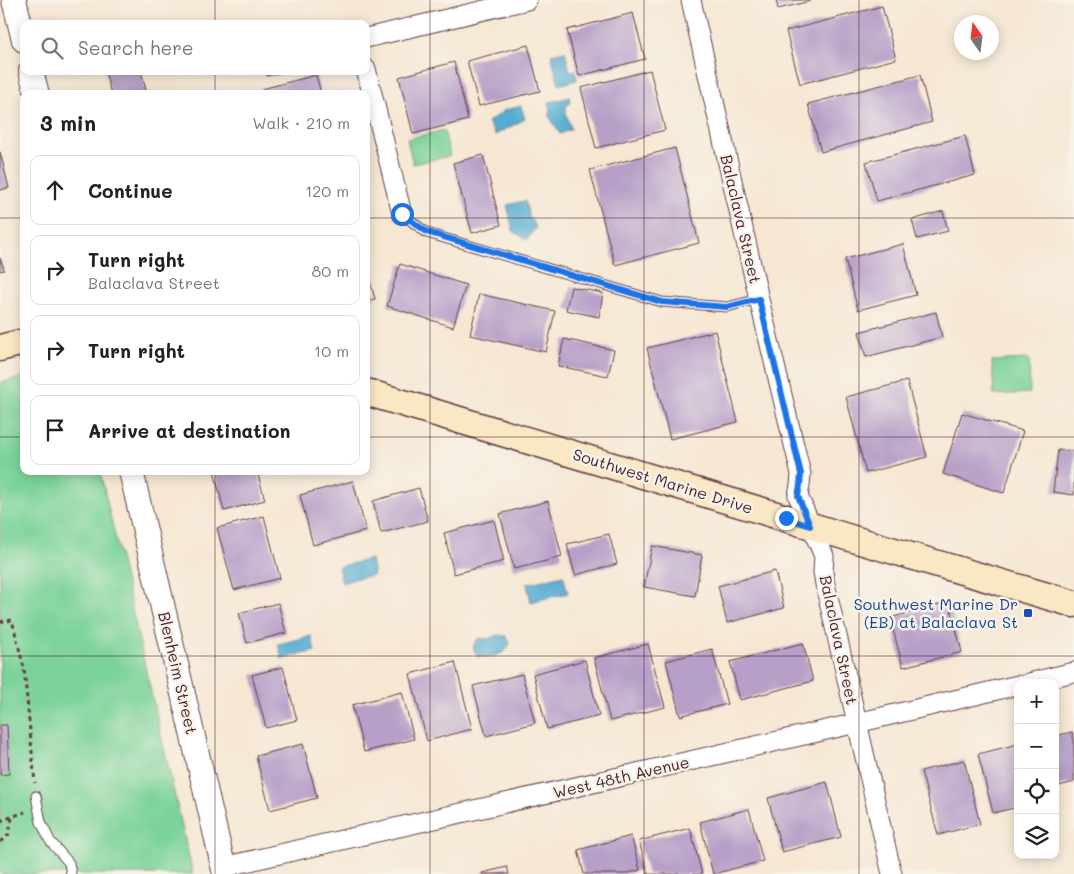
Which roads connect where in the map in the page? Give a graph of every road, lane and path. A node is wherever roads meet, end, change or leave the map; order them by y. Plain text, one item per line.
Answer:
1 (14, 0) edge
2 (527, 0) edge
3 (691, 0) edge
4 (20, 24) edge
5 (370, 37) edge
6 (32, 75) edge
7 (367, 75) edge
8 (36, 90) edge
9 (402, 214) joint
10 (759, 299) junction
11 (20, 343) edge
12 (0, 348) edge
13 (370, 393) edge
14 (132, 475) edge
15 (810, 526) junction
16 (1074, 604) edge
17 (0, 622) edge
18 (1074, 672) edge
19 (1045, 679) edge
20 (1014, 686) edge
21 (857, 723) junction
22 (36, 796) junction
23 (12, 817) junction
24 (0, 822) edge
25 (0, 841) edge
26 (224, 871) edge
27 (71, 874) edge
28 (892, 874) edge

1 - 4 street
2 - 5 street
3 - 10 street, Balaclava Street
6 - 8 street
7 - 9 street
9 - 10 lane
10 - 15 street, Balaclava Street
11 - 12 main road
13 - 15 main road, Southwest Marine Drive
14 - 26 street, Blenheim Street
15 - 16 main road, Southwest Marine Drive
15 - 21 street, Balaclava Street
17 - 22 path
18 - 19 street
20 - 21 street, West 48th Avenue
21 - 26 street, West 48th Avenue
21 - 28 street, Balaclava Street
22 - 23 path
22 - 27 lane
23 - 24 path
23 - 25 path

